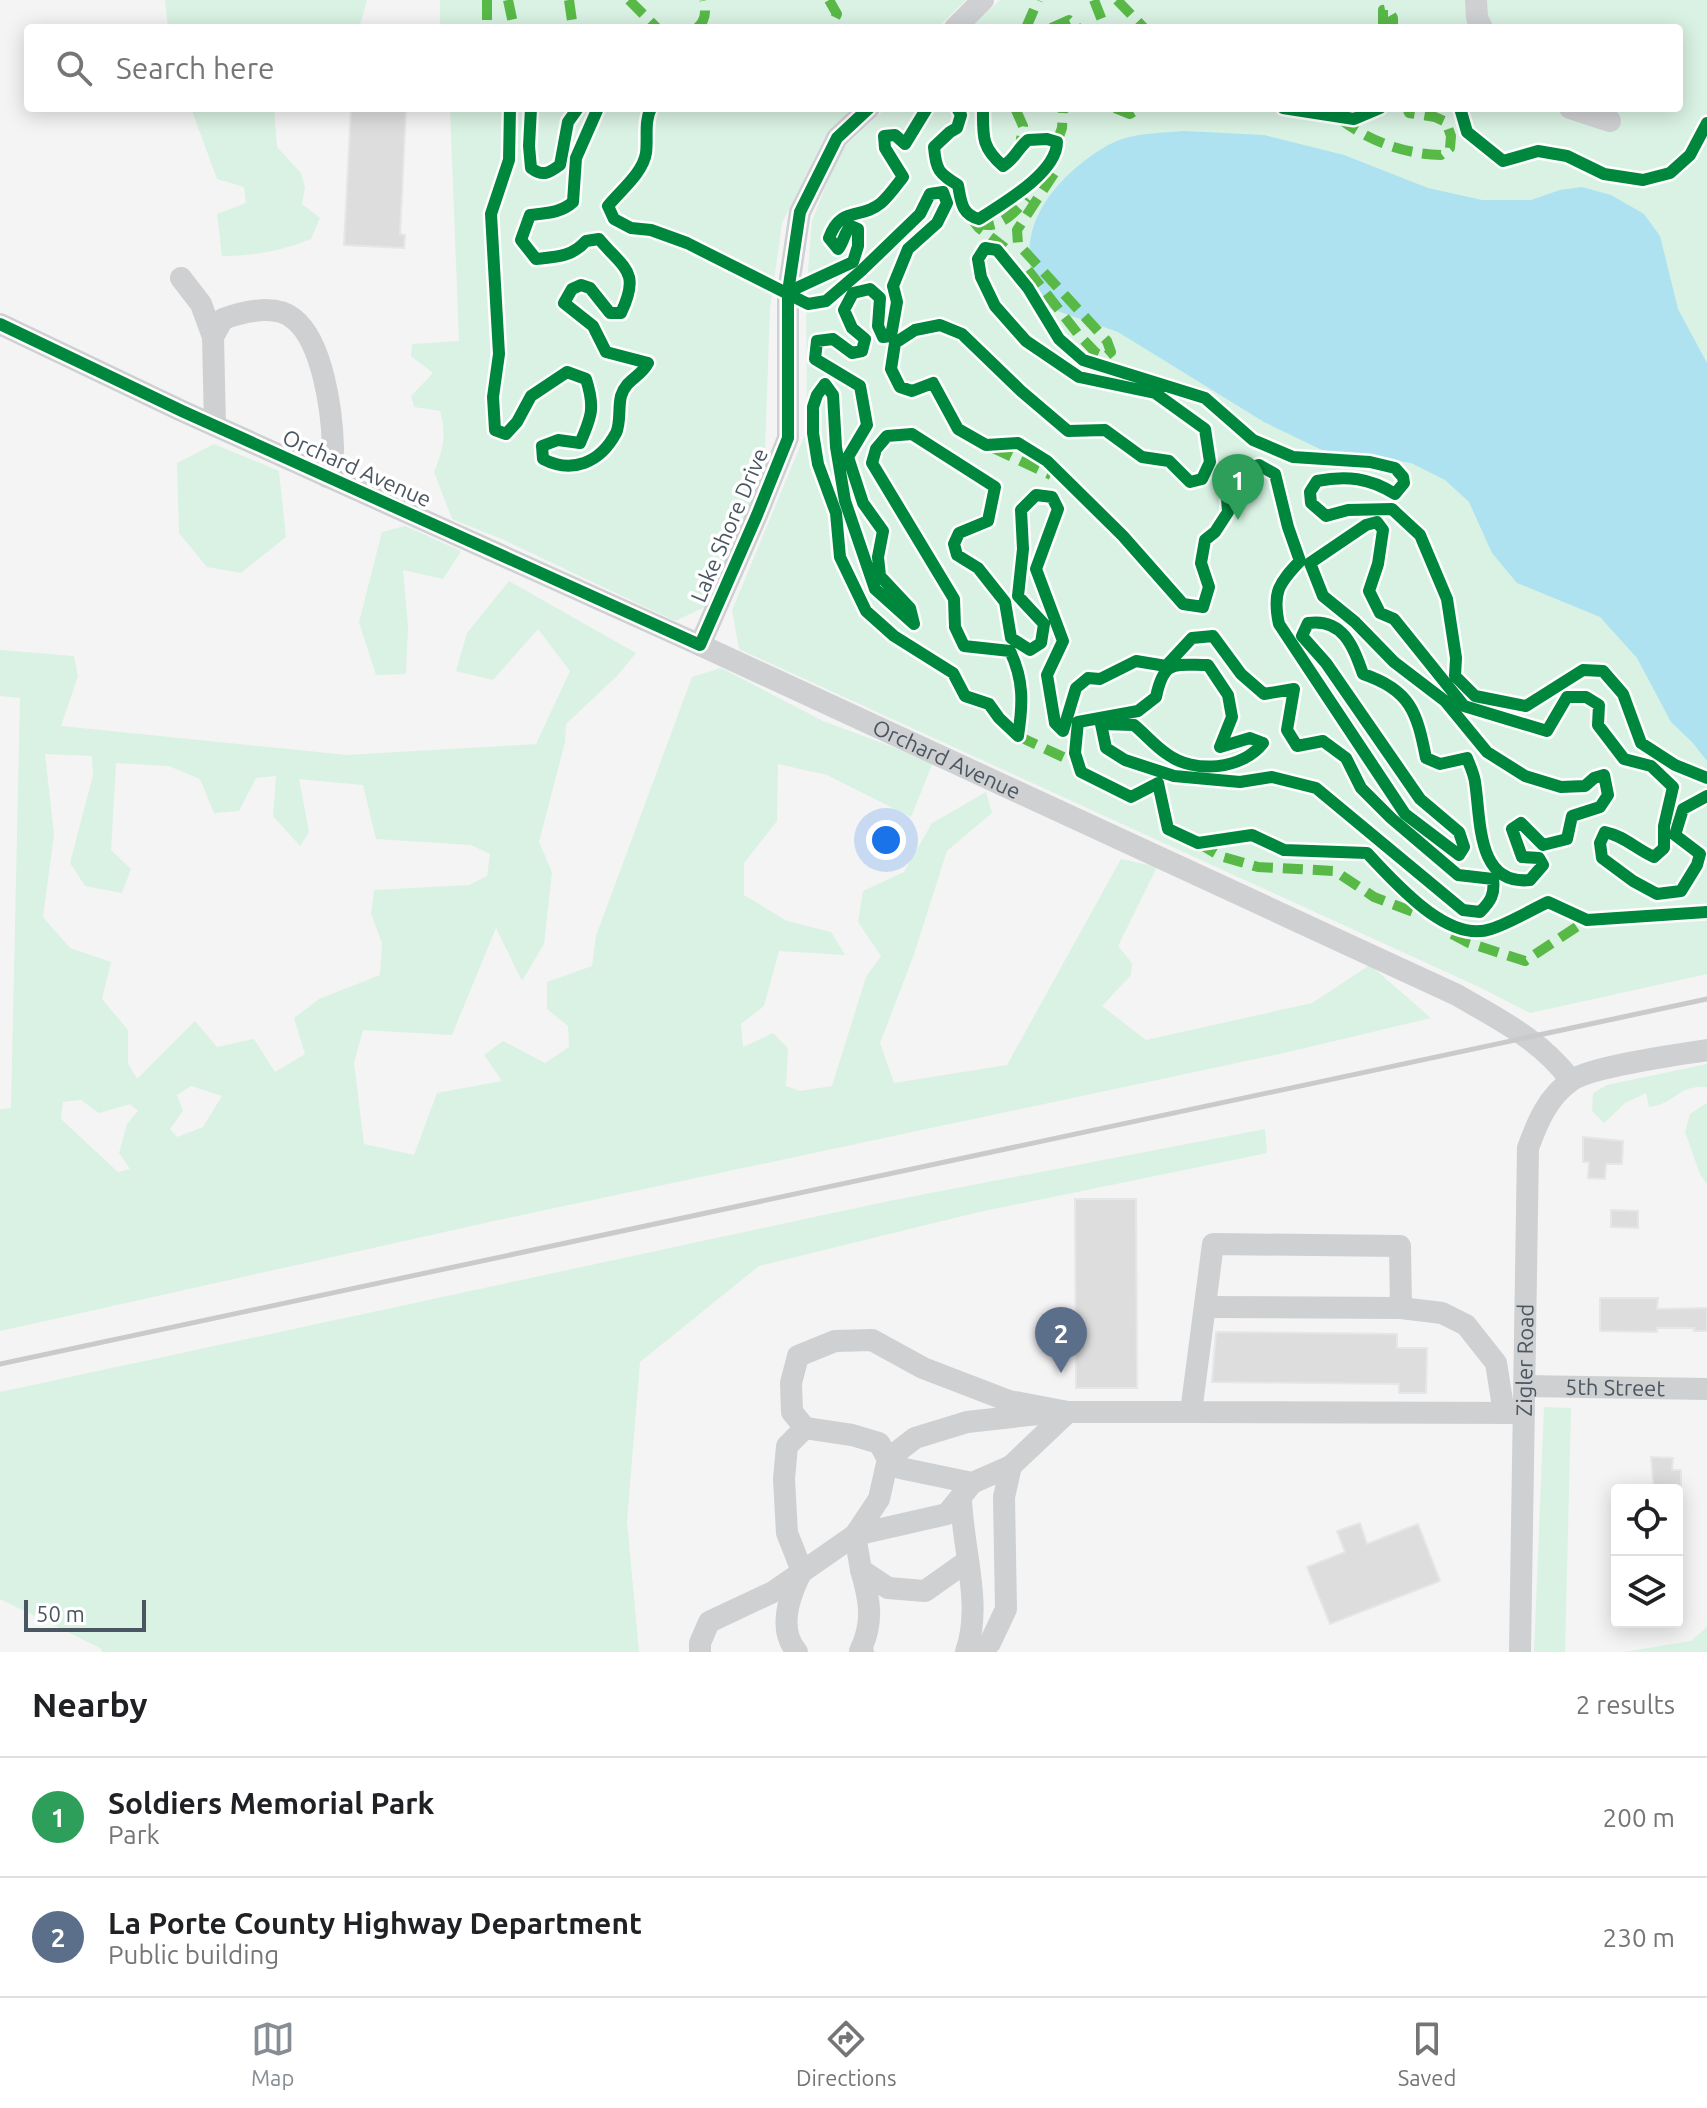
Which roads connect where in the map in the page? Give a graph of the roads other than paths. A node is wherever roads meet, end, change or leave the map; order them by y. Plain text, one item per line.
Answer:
1 (983, 0) edge
2 (1476, 0) edge
3 (959, 24) edge
4 (1480, 24) edge
5 (865, 112) edge
6 (1582, 112) edge
7 (1610, 121) dead end
8 (181, 278) dead end
9 (0, 324) edge
10 (213, 337) junction
11 (215, 426) junction
12 (327, 477) junction
13 (700, 645) junction
14 (1707, 1050) edge
15 (1571, 1080) junction
16 (1205, 1307) junction
17 (1401, 1308) junction
18 (1525, 1386) junction
19 (1707, 1389) edge
20 (1068, 1412) junction
21 (1191, 1412) junction
22 (1514, 1413) junction
23 (805, 1428) junction
24 (888, 1459) junction
25 (1011, 1466) junction
26 (966, 1490) junction
27 (855, 1535) junction
28 (966, 1562) junction
29 (861, 1570) junction
30 (802, 1571) junction
31 (700, 1652) edge
32 (797, 1652) edge
33 (860, 1652) edge
34 (966, 1652) edge
35 (972, 1652) edge
36 (1520, 1652) edge

1 - 3 street
2 - 4 street
5 - 13 street, Lake Shore Drive
6 - 7 street
8 - 10 street
9 - 11 street, Orchard Avenue
10 - 11 street
10 - 12 street
11 - 12 street, Orchard Avenue
12 - 13 street, Orchard Avenue
13 - 15 street, Orchard Avenue
14 - 15 street
15 - 18 street, Zigler Road
16 - 17 street
16 - 17 street
16 - 21 street
17 - 22 street
18 - 19 street, 5th Street
18 - 22 street, Zigler Road
20 - 21 street
20 - 23 street
20 - 24 street
20 - 25 street
21 - 22 street
22 - 36 street, Zigler Road
23 - 24 street
23 - 30 street
24 - 26 street
24 - 27 street
25 - 26 street
25 - 35 street
26 - 27 street
26 - 28 street
27 - 29 street
27 - 30 street
28 - 29 street
28 - 34 street
29 - 33 street
30 - 31 street
30 - 32 street

